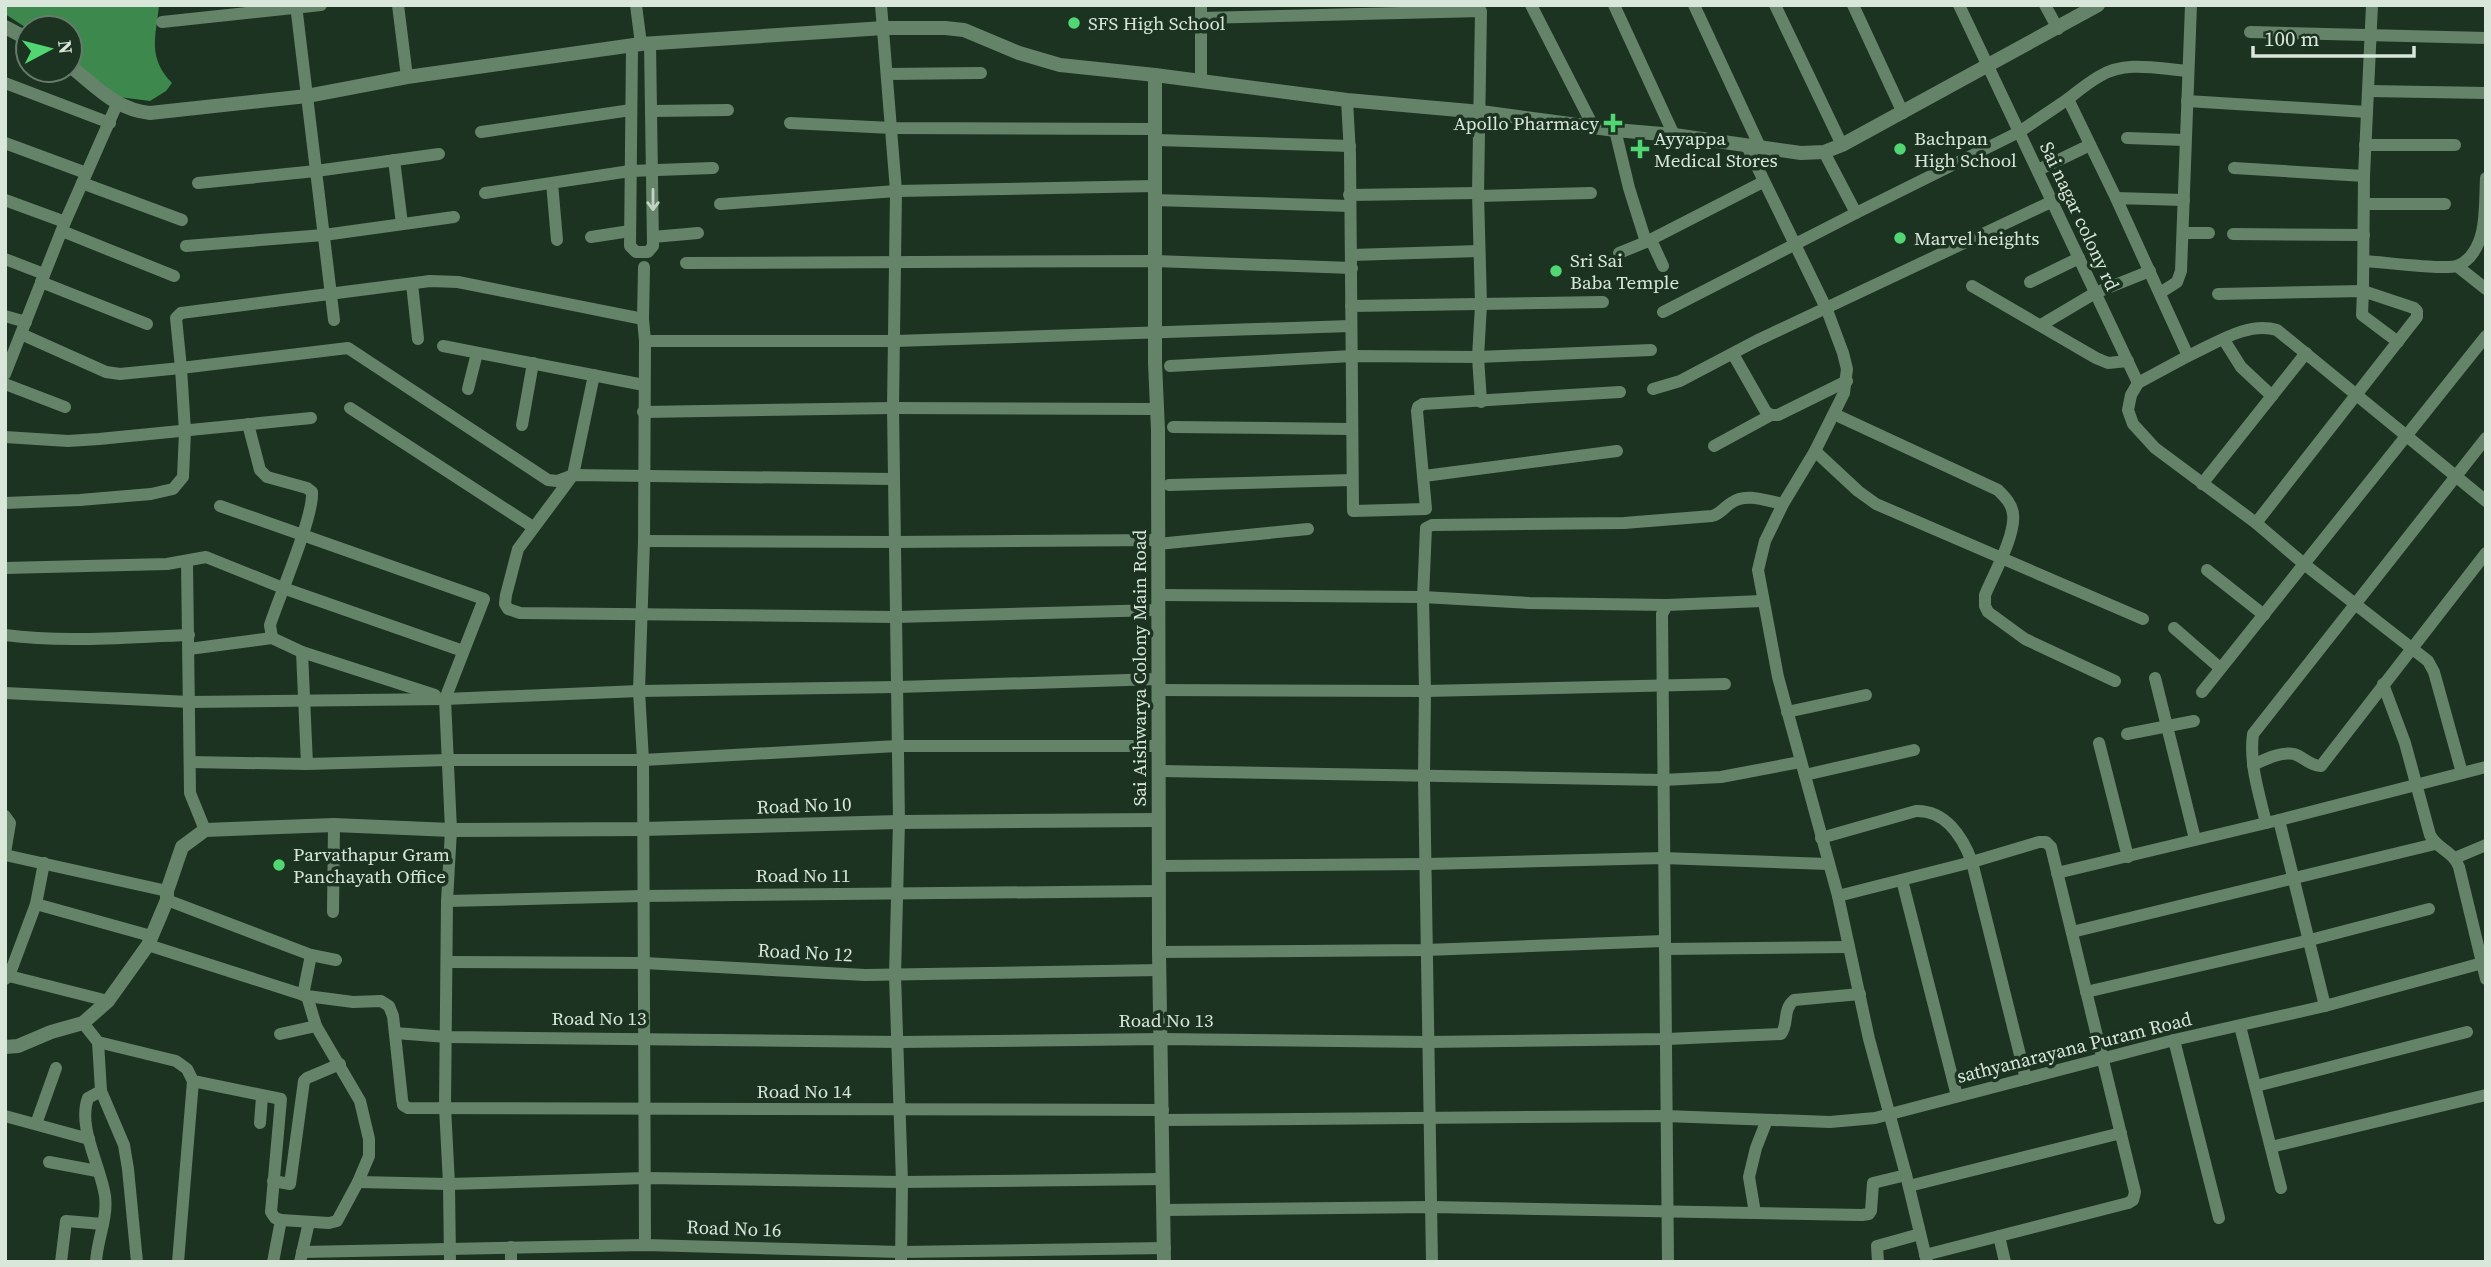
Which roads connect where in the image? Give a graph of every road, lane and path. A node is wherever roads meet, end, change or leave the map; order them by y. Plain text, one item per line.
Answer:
1 (321, 5) edge
2 (398, 5) edge
3 (636, 5) edge
4 (881, 5) edge
5 (1531, 5) edge
6 (1614, 5) edge
7 (1694, 5) edge
8 (1775, 5) edge
9 (1853, 5) edge
10 (1959, 5) edge
11 (2045, 5) edge
12 (2098, 5) edge
13 (2191, 5) edge
14 (2372, 5) edge
15 (296, 7) edge
16 (1436, 8) edge
17 (1201, 11) edge
18 (162, 22) dead end
19 (884, 28) junction
20 (2057, 29) junction
21 (2250, 32) dead end
22 (2372, 35) junction
23 (2486, 38) edge
24 (641, 45) junction
25 (651, 66) junction
26 (1989, 66) junction
27 (632, 68) junction
28 (2188, 71) junction
29 (981, 72) dead end
30 (888, 74) junction
31 (1155, 75) junction
32 (84, 77) edge
33 (407, 77) junction
34 (1201, 81) junction
35 (5, 83) edge
36 (2369, 91) junction
37 (2486, 93) edge
38 (307, 96) junction
39 (2068, 99) junction
40 (1347, 100) junction
41 (2187, 101) junction
42 (117, 104) junction
43 (631, 110) junction
44 (728, 110) dead end
45 (651, 111) junction
46 (1481, 112) junction
47 (2367, 112) junction
48 (1903, 113) junction
49 (790, 122) dead end
50 (110, 123) junction
51 (1593, 126) junction
52 (892, 128) junction
53 (1615, 130) junction
54 (481, 132) dead end
55 (2019, 132) junction
56 (1155, 135) junction
57 (1674, 135) junction
58 (2127, 138) dead end
59 (2185, 140) junction
60 (5, 143) edge
61 (1842, 145) junction
62 (2090, 145) junction
63 (2365, 145) junction
64 (2455, 145) dead end
65 (1350, 146) junction
66 (1754, 146) junction
67 (1824, 152) junction
68 (439, 153) dead end
69 (394, 160) junction
70 (713, 168) dead end
71 (2234, 168) dead end
72 (2038, 170) junction
73 (317, 171) junction
74 (630, 171) junction
75 (653, 171) junction
76 (2364, 176) junction
77 (84, 178) junction
78 (2486, 178) edge
79 (1763, 182) junction
80 (198, 183) dead end
81 (552, 183) junction
82 (897, 191) junction
83 (485, 193) dead end
84 (1155, 193) junction
85 (1591, 193) dead end
86 (1478, 194) junction
87 (2116, 198) junction
88 (5, 200) edge
89 (1350, 200) junction
90 (2183, 200) junction
91 (2053, 201) junction
92 (720, 204) dead end
93 (2365, 204) junction
94 (2445, 204) dead end
95 (1856, 213) junction
96 (454, 217) dead end
97 (182, 220) dead end
98 (402, 224) junction
99 (63, 227) junction
100 (630, 231) junction
101 (698, 233) dead end
102 (2183, 233) junction
103 (2209, 233) dead end
104 (2233, 234) dead end
105 (324, 235) junction
106 (2364, 235) junction
107 (591, 237) dead end
108 (653, 237) junction
109 (557, 240) dead end
110 (1649, 241) junction
111 (1794, 244) junction
112 (186, 246) dead end
113 (1479, 251) junction
114 (1619, 253) dead end
115 (2079, 258) junction
116 (5, 259) edge
117 (1155, 261) junction
118 (2364, 261) junction
119 (1351, 262) junction
120 (686, 263) dead end
121 (896, 264) junction
122 (1663, 266) dead end
123 (2457, 266) junction
124 (643, 267) dead end
125 (2150, 271) junction
126 (174, 276) dead end
127 (43, 278) junction
128 (2030, 282) dead end
129 (412, 284) junction
130 (1972, 286) dead end
131 (2486, 289) edge
132 (2363, 291) junction
133 (2095, 293) junction
134 (2160, 293) junction
135 (332, 294) junction
136 (2218, 294) dead end
137 (1603, 302) dead end
138 (1481, 305) junction
139 (1351, 306) junction
140 (1827, 310) junction
141 (1663, 312) dead end
142 (5, 316) edge
143 (334, 320) dead end
144 (643, 320) junction
145 (147, 324) dead end
146 (2041, 325) junction
147 (1350, 326) junction
148 (24, 328) junction
149 (1155, 333) junction
150 (2486, 336) edge
151 (418, 339) dead end
152 (2224, 340) junction
153 (645, 341) junction
154 (895, 341) junction
155 (2398, 342) junction
156 (443, 346) dead end
157 (1651, 350) dead end
158 (477, 353) junction
159 (2306, 353) junction
160 (1733, 354) junction
161 (1352, 356) junction
162 (2188, 356) junction
163 (1478, 357) junction
164 (2128, 361) junction
165 (533, 363) junction
166 (1170, 366) dead end
167 (181, 368) junction
168 (5, 373) edge
169 (594, 375) junction
170 (1847, 381) junction
171 (2138, 383) junction
172 (5, 384) edge
173 (644, 385) junction
174 (468, 389) dead end
175 (1653, 389) dead end
176 (1620, 392) dead end
177 (2272, 396) junction
178 (2357, 396) junction
179 (1481, 402) junction
180 (65, 407) dead end
181 (351, 408) dead end
182 (893, 408) junction
183 (1156, 409) junction
184 (643, 412) junction
185 (1834, 414) junction
186 (1771, 415) junction
187 (311, 418) dead end
188 (248, 424) junction
189 (522, 425) dead end
190 (1173, 427) dead end
191 (1351, 429) junction
192 (185, 431) junction
193 (5, 437) edge
194 (2407, 437) junction
195 (2486, 438) edge
196 (1714, 446) dead end
197 (1617, 451) dead end
198 (1815, 451) junction
199 (573, 475) junction
200 (643, 476) junction
201 (1424, 476) junction
202 (2456, 478) junction
203 (894, 479) junction
204 (1352, 480) junction
205 (2202, 484) junction
206 (1169, 485) dead end
207 (2486, 501) edge
208 (5, 503) edge
209 (1783, 504) junction
210 (220, 506) dead end
211 (2256, 523) junction
212 (533, 527) junction
213 (1308, 529) dead end
214 (302, 534) junction
215 (643, 541) junction
216 (895, 542) junction
217 (1158, 542) junction
218 (2486, 554) edge
219 (2000, 558) junction
220 (187, 562) junction
221 (2304, 564) junction
222 (5, 568) edge
223 (2207, 570) dead end
224 (283, 588) junction
225 (1158, 595) junction
226 (1423, 597) junction
227 (1762, 601) junction
228 (2353, 604) junction
229 (1667, 605) junction
230 (1158, 610) junction
231 (641, 612) junction
232 (2264, 615) junction
233 (896, 617) junction
234 (2143, 620) dead end
235 (2175, 628) dead end
236 (5, 635) edge
237 (189, 635) junction
238 (272, 638) junction
239 (2411, 648) junction
240 (189, 649) junction
241 (463, 651) junction
242 (302, 652) junction
243 (2220, 668) junction
244 (2155, 678) dead end
245 (2115, 681) dead end
246 (1725, 684) dead end
247 (2383, 684) junction
248 (1159, 685) junction
249 (1663, 686) junction
250 (898, 687) junction
251 (639, 691) junction
252 (1425, 691) junction
253 (2202, 692) dead end
254 (5, 693) edge
255 (1866, 695) dead end
256 (445, 699) junction
257 (305, 700) junction
258 (189, 702) junction
259 (1787, 712) junction
260 (2194, 721) dead end
261 (2167, 726) junction
262 (2127, 734) dead end
263 (2099, 743) dead end
264 (897, 746) junction
265 (1159, 746) junction
266 (1914, 750) dead end
267 (448, 760) junction
268 (643, 760) junction
269 (190, 762) junction
270 (307, 764) junction
271 (2253, 765) junction
272 (2486, 767) edge
273 (1802, 769) junction
274 (1160, 771) junction
275 (2462, 773) junction
276 (1424, 777) junction
277 (1663, 780) junction
278 (2417, 785) junction
279 (5, 816) edge
280 (1158, 820) junction
281 (2279, 820) junction
282 (899, 822) junction
283 (2266, 822) junction
284 (334, 825) junction
285 (643, 829) junction
286 (205, 830) junction
287 (451, 830) junction
288 (1821, 838) junction
289 (2195, 839) junction
290 (2435, 844) junction
291 (2486, 845) edge
292 (5, 854) edge
293 (2128, 857) junction
294 (1663, 858) junction
295 (2455, 858) junction
296 (1972, 862) junction
297 (44, 863) junction
298 (1427, 864) junction
299 (1828, 864) junction
300 (1160, 866) junction
301 (2057, 873) junction
302 (2294, 879) junction
303 (1902, 880) junction
304 (1159, 891) junction
305 (898, 894) junction
306 (167, 895) junction
307 (642, 896) junction
308 (1838, 896) junction
309 (447, 901) junction
310 (36, 904) junction
311 (2429, 909) dead end
312 (333, 912) dead end
313 (2071, 932) junction
314 (150, 940) junction
315 (2310, 940) junction
316 (1665, 945) junction
317 (1849, 947) junction
318 (1426, 950) junction
319 (1159, 952) junction
320 (311, 955) junction
321 (336, 960) dead end
322 (447, 962) junction
323 (2484, 962) edge
324 (644, 963) junction
325 (1160, 970) junction
326 (895, 975) junction
327 (7, 978) edge
328 (2486, 979) edge
329 (2086, 992) junction
330 (1860, 994) junction
331 (305, 996) junction
332 (108, 1001) junction
333 (2325, 1006) junction
334 (83, 1023) junction
335 (316, 1026) junction
336 (2240, 1026) junction
337 (2467, 1032) dead end
338 (395, 1033) junction
339 (280, 1034) dead end
340 (447, 1037) junction
341 (645, 1037) junction
342 (1161, 1039) junction
343 (1667, 1039) junction
344 (2174, 1040) junction
345 (98, 1042) junction
346 (899, 1042) junction
347 (1427, 1042) junction
348 (5, 1048) edge
349 (2101, 1059) junction
350 (340, 1064) junction
351 (56, 1068) dead end
352 (2026, 1079) junction
353 (193, 1081) junction
354 (2256, 1086) junction
355 (101, 1091) junction
356 (2486, 1095) edge
357 (1957, 1096) junction
358 (262, 1097) junction
359 (445, 1107) junction
360 (645, 1109) junction
361 (901, 1111) junction
362 (1890, 1113) junction
363 (1163, 1115) junction
364 (5, 1116) edge
365 (1665, 1116) junction
366 (1430, 1117) junction
367 (1767, 1120) junction
368 (260, 1123) dead end
369 (36, 1124) junction
370 (2121, 1133) junction
371 (89, 1139) junction
372 (2271, 1147) junction
373 (49, 1162) dead end
374 (97, 1171) junction
375 (646, 1178) junction
376 (1163, 1179) junction
377 (273, 1181) junction
378 (1908, 1181) junction
379 (358, 1182) junction
380 (902, 1182) junction
381 (450, 1184) junction
382 (2281, 1188) dead end
383 (1431, 1207) junction
384 (1164, 1210) junction
385 (1667, 1211) junction
386 (1755, 1213) junction
387 (2219, 1218) dead end
388 (281, 1220) junction
389 (309, 1222) junction
390 (103, 1224) junction
391 (1920, 1234) junction
392 (1999, 1236) junction
393 (645, 1245) junction
394 (451, 1247) junction
395 (511, 1247) junction
396 (1165, 1255) edge
397 (804, 1256) edge
398 (301, 1257) edge
399 (901, 1257) edge
400 (1926, 1258) edge
401 (61, 1262) edge
402 (96, 1262) edge
403 (137, 1262) edge
404 (178, 1262) edge
405 (273, 1262) edge
406 (450, 1262) edge
407 (512, 1262) edge
408 (1432, 1262) edge
409 (1668, 1262) edge
410 (1878, 1262) edge
411 (2005, 1262) edge

1 - 15 street
2 - 33 street
3 - 24 street
4 - 19 street
5 - 51 street
6 - 57 street
7 - 66 street
8 - 61 street
9 - 48 street
10 - 26 street, Sai nagar colony rd
11 - 20 street
12 - 20 street
13 - 28 street
14 - 22 street
15 - 18 street
15 - 38 street
16 - 17 street
16 - 46 street
17 - 34 street
19 - 24 street
19 - 30 street
19 - 31 street
20 - 26 street
21 - 22 street
22 - 23 street
22 - 36 street
24 - 25 street
24 - 27 street
24 - 33 street
25 - 27 street
25 - 45 street
26 - 48 street
26 - 55 street, Sai nagar colony rd
27 - 43 street
28 - 39 street
28 - 41 street
29 - 30 street
30 - 52 street
31 - 34 street
31 - 56 street, Sai Aishwarya Colony Main Road
32 - 42 street
33 - 38 street
34 - 40 street
35 - 50 street
36 - 37 street
36 - 47 street
38 - 42 street
38 - 73 street
39 - 55 street
39 - 62 street
40 - 46 street
40 - 65 street
41 - 47 street
41 - 59 street
42 - 50 street
43 - 54 street
43 - 74 street
44 - 45 street
45 - 75 street
46 - 51 street
46 - 86 street
47 - 63 street
48 - 61 street
49 - 52 street
50 - 77 street
51 - 53 street
52 - 56 street
52 - 82 street
53 - 57 street
53 - 110 street
55 - 72 street, Sai nagar colony rd
55 - 95 street
56 - 65 street
56 - 84 street, Sai Aishwarya Colony Main Road
57 - 66 street
58 - 59 street
59 - 90 street
60 - 77 street
61 - 67 street
62 - 72 street
62 - 87 street
63 - 64 street
63 - 76 street
65 - 89 street
66 - 67 street
66 - 79 street
67 - 95 street
68 - 69 street
69 - 73 street
69 - 98 street
70 - 75 street
71 - 76 street
72 - 91 street, Sai nagar colony rd
73 - 80 street
73 - 105 street
74 - 75 street
74 - 81 street
74 - 100 street
75 -> 108 street
76 - 93 street
77 - 97 street
77 - 99 street
78 - 123 street
79 - 110 street
79 - 111 street
81 - 83 street
81 - 109 street
82 - 84 street
82 - 92 street
82 - 121 street
84 - 89 street
84 - 117 street, Sai Aishwarya Colony Main Road
85 - 86 street
86 - 89 street
86 - 113 street
87 - 90 street
87 - 125 street
88 - 99 street
89 - 119 street
90 - 102 street
91 - 115 street, Sai nagar colony rd
91 - 140 street
93 - 94 street
93 - 106 street
95 - 111 street
96 - 98 street
98 - 105 street
99 - 126 street
99 - 127 street
100 - 107 street
100 - 108 street
101 - 108 street
102 - 103 street
102 - 134 street
104 - 106 street
105 - 112 street
105 - 135 street
106 - 118 street
110 - 114 street
110 - 122 street
111 - 140 street
111 - 141 street
113 - 119 street
113 - 138 street
115 - 128 street
115 - 133 street, Sai nagar colony rd
116 - 127 street
117 - 119 street
117 - 121 street
117 - 149 street, Sai Aishwarya Colony Main Road
118 - 123 street
118 - 132 street
119 - 139 street
120 - 121 street
121 - 154 street
123 - 131 street
124 - 144 street
125 - 133 street
125 - 134 street
127 - 145 street
127 - 148 street
129 - 135 street
129 - 144 street
129 - 151 street
130 - 146 street
132 - 136 street
132 - 155 street
132 - 155 street
133 - 146 street
133 - 164 street, Sai nagar colony rd
134 - 162 street
135 - 143 street
135 - 167 street
137 - 138 street
138 - 139 street
138 - 163 street
139 - 147 street
140 - 160 street
140 - 170 street
142 - 148 street
144 - 153 street
146 - 164 street
147 - 149 street
147 - 161 street
148 - 167 street
148 - 168 street
149 - 154 street
149 - 183 street, Sai Aishwarya Colony Main Road
150 - 194 street
152 - 159 street
152 - 162 street
152 - 177 street
153 - 154 street
153 - 173 street
154 - 182 street
155 - 178 street
156 - 158 street
157 - 163 street
158 - 165 street
158 - 174 street
159 - 177 street
159 - 178 street
160 - 175 street
160 - 186 street
161 - 163 street
161 - 166 street
161 - 191 street
162 - 171 street
163 - 179 street
164 - 171 street, Sai nagar colony rd
165 - 169 street
165 - 189 street
167 - 192 street
167 - 199 street
169 - 173 street
169 - 199 street
170 - 185 street
170 - 186 street
171 - 205 street
172 - 180 street
173 - 184 street
176 - 179 street
177 - 205 street
178 - 194 street
178 - 211 street
179 - 201 street
181 - 212 street
182 - 183 street
182 - 184 street
182 - 203 street
183 - 217 street, Sai Aishwarya Colony Main Road
184 - 200 street
185 - 198 street
185 - 219 street
186 - 196 street
187 - 188 street
188 - 192 street
188 - 214 street
190 - 191 street
191 - 204 street
192 - 193 street
192 - 208 street
194 - 202 street
194 - 221 street
195 - 202 street
197 - 201 street
198 - 209 street
198 - 219 street
199 - 200 street
199 - 212 street
200 - 203 street
200 - 215 street
201 - 204 street
202 - 207 street
202 - 228 street
203 - 216 street
204 - 206 street
205 - 211 street
209 - 226 street
209 - 227 street
210 - 214 street
211 - 221 street
212 - 231 street
213 - 217 street
214 - 224 street
214 - 241 street
215 - 216 street
215 - 231 street
216 - 217 street
216 - 233 street
217 - 225 street, Sai Aishwarya Colony Main Road
218 - 239 street
219 - 234 street
219 - 245 street
220 - 222 street
220 - 224 street
220 - 237 street
221 - 228 street
221 - 232 street
223 - 232 street
224 - 238 street
224 - 241 street
225 - 226 street
225 - 230 street, Sai Aishwarya Colony Main Road
226 - 229 street
226 - 252 street
227 - 229 street
227 - 259 street
228 - 239 street
228 - 271 street
229 - 249 street
230 - 233 street
230 - 248 street, Sai Aishwarya Colony Main Road
231 - 233 street
231 - 251 street
232 - 243 street
233 - 250 street
235 - 243 street
236 - 237 street
237 - 240 street
238 - 240 street
238 - 242 street
239 - 247 street
239 - 275 street
240 - 258 street
241 - 256 street
242 - 256 street
242 - 257 street
243 - 253 street
244 - 261 street
246 - 249 street
247 - 271 street
247 - 278 street
248 - 250 street
248 - 252 street
248 - 265 street, Sai Aishwarya Colony Main Road
249 - 252 street
249 - 277 street
250 - 251 street
250 - 264 street
251 - 256 street
251 - 268 street
252 - 276 street
254 - 258 street
255 - 259 street
256 - 257 street
256 - 267 street
257 - 258 street
257 - 270 street
258 - 269 street
259 - 273 street
260 - 261 street
261 - 262 street
261 - 289 street
263 - 293 street
264 - 265 street
264 - 268 street
264 - 282 street
265 - 274 street, Sai Aishwarya Colony Main Road
266 - 273 street
267 - 268 street
267 - 270 street
267 - 287 street
268 - 285 street
269 - 270 street
269 - 286 street
271 - 283 street
272 - 275 street
273 - 277 street
273 - 288 street
274 - 276 street
274 - 280 street, Sai Aishwarya Colony Main Road
275 - 278 street
276 - 277 street
276 - 298 street
277 - 294 street
278 - 281 street
278 - 290 street
279 - 292 street
280 - 282 street, Road No 10
280 - 300 street, Sai Aishwarya Colony Main Road
281 - 283 street
281 - 302 street
282 - 285 street, Road No 10
282 - 305 street
283 - 289 street
284 - 286 street, Road No 10
284 - 287 street, Road No 10
284 - 312 street
285 - 287 street, Road No 10
285 - 307 street
286 - 306 street
287 - 309 street
288 - 296 street
288 - 299 street
289 - 293 street
290 - 295 street
290 - 302 street
291 - 295 street
292 - 297 street
293 - 301 street
294 - 298 street
294 - 299 street
294 - 316 street
295 - 323 street
296 - 301 street
296 - 303 street
296 - 352 street
297 - 306 street
297 - 310 street
298 - 300 street
298 - 318 street
299 - 308 street
300 - 304 street, Sai Aishwarya Colony Main Road
301 - 313 street
302 - 313 street
302 - 315 street
303 - 308 street
303 - 357 street
304 - 305 street, Road No 11
304 - 319 street, Sai Aishwarya Colony Main Road
305 - 307 street, Road No 11
305 - 326 street
306 - 314 street
306 - 320 street
307 - 309 street, Road No 11
307 - 324 street
308 - 317 street
309 - 322 street
310 - 314 street
310 - 327 street
311 - 315 street
313 - 329 street
314 - 331 street
314 - 332 street
315 - 329 street
315 - 333 street
316 - 317 street
316 - 318 street
316 - 343 street
317 - 330 street
318 - 319 street
318 - 347 street
319 - 325 street, Sai Aishwarya Colony Main Road
320 - 321 street
320 - 331 street
322 - 324 street, Road No 12
322 - 340 street
323 - 328 street
323 - 333 street, sathyanarayana Puram Road
324 - 326 street, Road No 12
324 - 341 street
325 - 326 street, Road No 12
325 - 342 street, Sai Aishwarya Colony Main Road
326 - 346 street
327 - 332 street
329 - 349 street
330 - 343 street, Road No 13
330 - 362 street
331 - 335 street
331 - 338 street
332 - 334 street
333 - 336 street, sathyanarayana Puram Road
334 - 345 street
334 - 348 street
335 - 339 street
335 - 350 street
336 - 344 street, sathyanarayana Puram Road
336 - 354 street
337 - 354 street
338 - 340 street, Road No 13
338 - 359 street, Road No 14
340 - 341 street, Road No 13
340 - 359 street
341 - 346 street, Road No 13
341 - 360 street
342 - 346 street, Road No 13
342 - 347 street, Road No 13
342 - 363 street, Sai Aishwarya Colony Main Road
343 - 347 street, Road No 13
343 - 365 street
344 - 349 street, sathyanarayana Puram Road
344 - 387 street
345 - 353 street
345 - 355 street
346 - 361 street
347 - 366 street
349 - 352 street, sathyanarayana Puram Road
349 - 370 street
350 - 377 street
350 - 379 street
351 - 369 street
352 - 357 street, sathyanarayana Puram Road
353 - 358 street
353 - 404 street
354 - 372 street
355 - 371 street
355 - 403 street
356 - 372 street
357 - 362 street, sathyanarayana Puram Road
358 - 368 street
358 - 377 street
359 - 360 street, Road No 14
359 - 381 street
360 - 361 street, Road No 14
360 - 375 street
361 - 363 street, Road No 14
361 - 380 street
362 - 367 street, sathyanarayana Puram Road
362 - 378 street
363 - 366 street, Road No 14
363 - 376 street, Sai Aishwarya Colony Main Road
364 - 369 street
365 - 366 street, sathyanarayana Puram Road
365 - 367 street, sathyanarayana Puram Road
365 - 385 street
366 - 383 street
367 - 386 street
369 - 371 street
370 - 378 street
370 - 392 street
371 - 374 street
372 - 382 street
373 - 374 street
374 - 390 street
375 - 380 street
375 - 381 street
375 - 393 street
376 - 380 street
376 - 384 street, Sai Aishwarya Colony Main Road
377 - 388 street
378 - 386 street
378 - 391 street
379 - 381 street
379 - 389 street
380 - 399 street
381 - 394 street
383 - 384 street
383 - 385 street
383 - 408 street
384 - 396 street, Sai Aishwarya Colony Main Road
385 - 386 street
385 - 409 street
388 - 389 street
388 - 405 street
389 - 398 street
390 - 401 street
390 - 402 street
391 - 400 street
391 - 410 street
392 - 400 street
392 - 411 street
393 - 395 street, Road No 16
393 - 397 street, Road No 16
394 - 395 street, Road No 16
394 - 398 street, Road No 16
394 - 406 street
395 - 407 street
396 - 399 street, Road No 16
397 - 399 street, Road No 16

